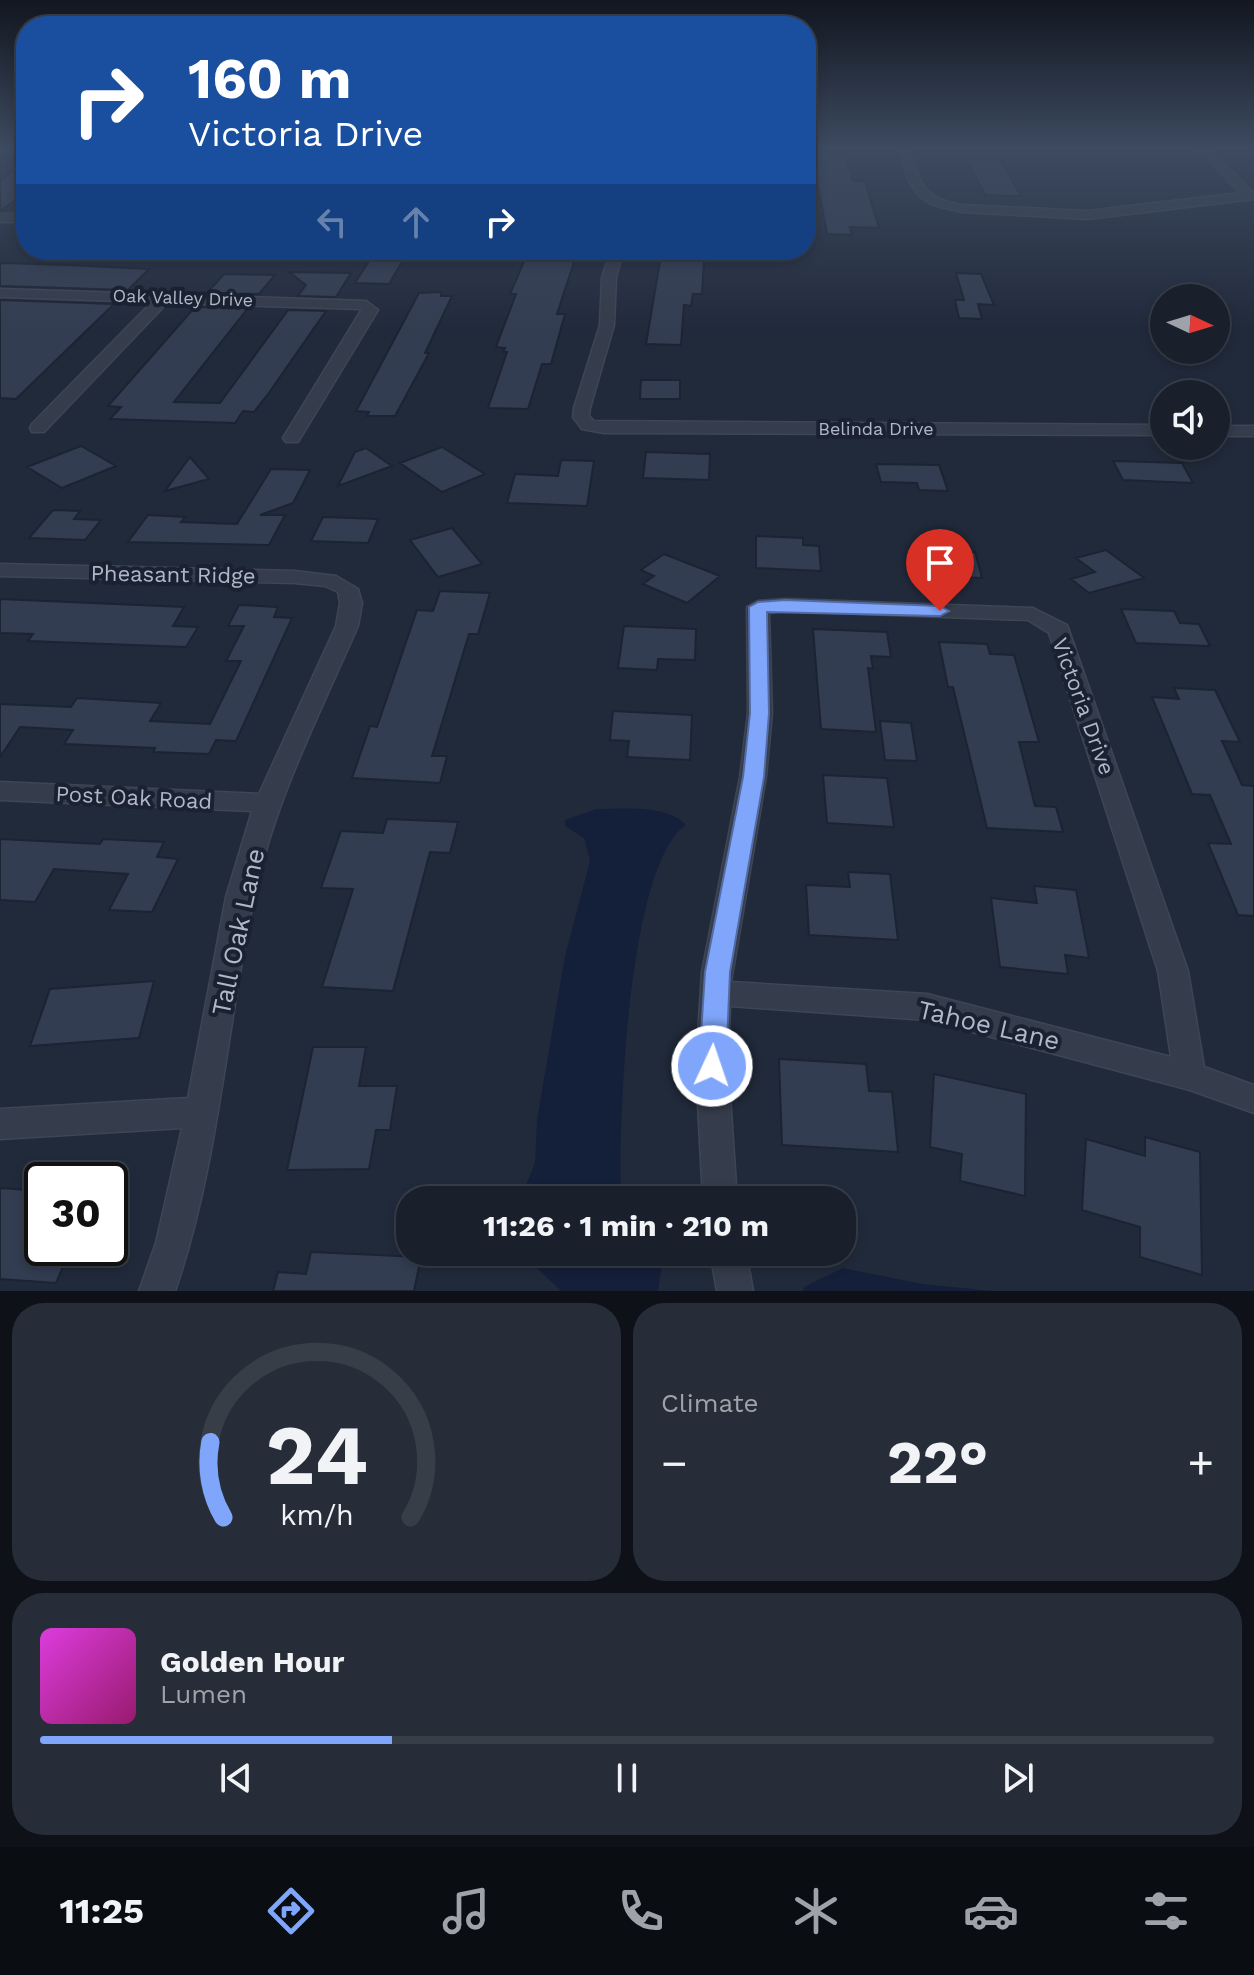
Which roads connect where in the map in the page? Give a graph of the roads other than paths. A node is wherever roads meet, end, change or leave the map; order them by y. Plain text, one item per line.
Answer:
1 (986, 210) edge
2 (1130, 210) edge
3 (614, 260) edge
4 (0, 293) edge
5 (165, 297) junction
6 (38, 428) dead end
7 (1150, 430) edge
8 (1230, 431) edge
9 (1254, 431) edge
10 (292, 438) dead end
11 (0, 570) edge
12 (344, 586) joint
13 (0, 791) edge
14 (267, 803) junction
15 (717, 993) junction
16 (1190, 1076) junction
17 (1254, 1099) edge
18 (202, 1112) junction
19 (0, 1124) edge
20 (719, 1186) edge
21 (731, 1266) edge
22 (157, 1291) edge
23 (735, 1291) edge

1 - 2 street
3 - 7 street, Belinda Drive
4 - 5 street, Oak Valley Drive
5 - 6 street
5 - 10 street, Oak Valley Drive
8 - 9 street
11 - 12 street, Pheasant Ridge
12 - 14 street, Tall Oak Lane
13 - 14 street, Post Oak Road
14 - 18 street, Tall Oak Lane
15 - 16 street, Tahoe Lane
15 - 16 street, Victoria Drive
15 - 20 street
16 - 17 street, Tahoe Lane
18 - 19 street
18 - 22 street, Tall Oak Lane
21 - 23 street

